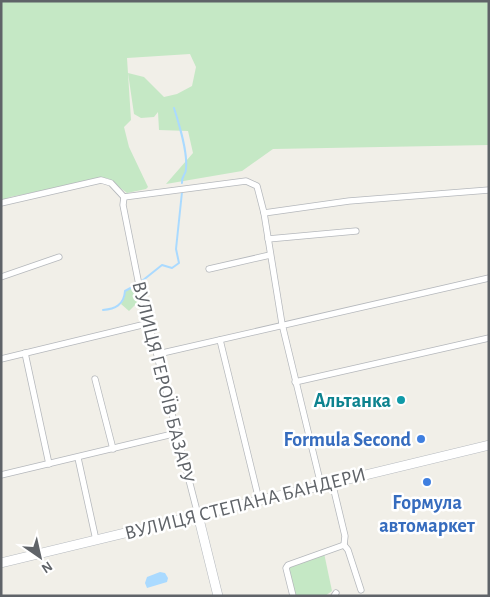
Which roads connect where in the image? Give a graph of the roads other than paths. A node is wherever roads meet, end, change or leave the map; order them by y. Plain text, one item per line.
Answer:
1 (489, 190) edge
2 (124, 197) junction
3 (1, 203) edge
4 (264, 212) junction
5 (356, 230) dead end
6 (268, 239) junction
7 (270, 255) junction
8 (59, 257) dead end
9 (209, 269) dead end
10 (1, 277) edge
11 (489, 278) edge
12 (150, 323) junction
13 (282, 324) junction
14 (489, 338) edge
15 (220, 340) junction
16 (25, 352) junction
17 (158, 354) junction
18 (1, 358) edge
19 (95, 379) dead end
20 (295, 382) junction
21 (177, 433) junction
22 (489, 444) edge
23 (113, 449) junction
24 (78, 458) junction
25 (49, 464) junction
26 (1, 475) edge
27 (332, 482) junction
28 (321, 485) junction
29 (259, 500) junction
30 (198, 515) junction
31 (96, 540) junction
32 (344, 545) junction
33 (1, 563) edge
34 (361, 590) dead end
35 (218, 596) edge
36 (293, 596) edge

1 - 4 street
2 - 3 street
2 - 4 street
2 - 12 street, ВУЛИЦЯ ГЕРОЇВ БАЗАРУ
4 - 6 street
5 - 6 street
6 - 7 street
7 - 9 street
7 - 13 street
8 - 10 street
11 - 13 street
12 - 16 street
12 - 17 street, ВУЛИЦЯ ГЕРОЇВ БАЗАРУ
13 - 15 street
13 - 20 street
14 - 20 street
15 - 17 street
15 - 29 street
16 - 18 street
16 - 25 street
17 - 21 street, ВУЛИЦЯ ГЕРОЇВ БАЗАРУ
19 - 23 street
20 - 28 street
21 - 23 street
21 - 30 street, ВУЛИЦЯ ГЕРОЇВ БАЗАРУ
22 - 27 street, ВУЛИЦЯ СТЕПАНА БАНДЕРИ
23 - 24 street
24 - 25 street
24 - 31 street
25 - 26 street
27 - 28 street, ВУЛИЦЯ СТЕПАНА БАНДЕРИ
27 - 32 street
28 - 29 street, ВУЛИЦЯ СТЕПАНА БАНДЕРИ
29 - 30 street, ВУЛИЦЯ СТЕПАНА БАНДЕРИ
30 - 31 street, ВУЛИЦЯ СТЕПАНА БАНДЕРИ
30 - 35 street, ВУЛИЦЯ ГЕРОЇВ БАЗАРУ
31 - 33 street, ВУЛИЦЯ СТЕПАНА БАНДЕРИ
32 - 34 street
32 - 36 street

